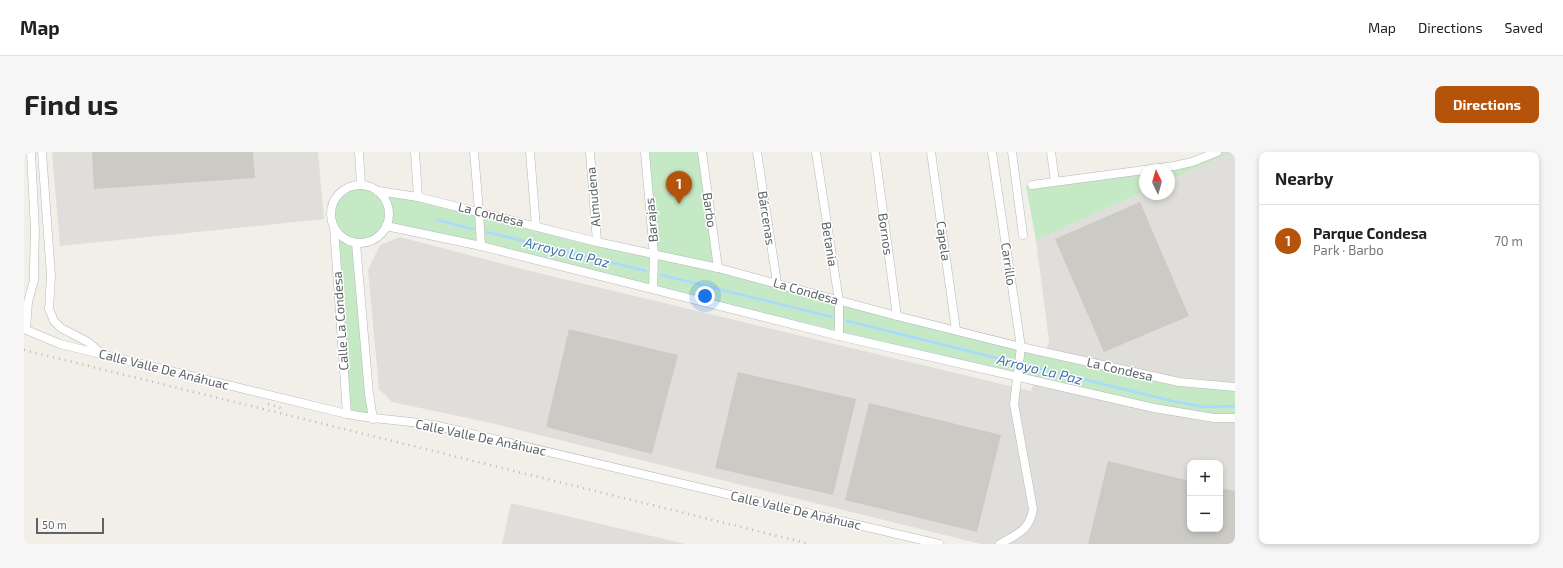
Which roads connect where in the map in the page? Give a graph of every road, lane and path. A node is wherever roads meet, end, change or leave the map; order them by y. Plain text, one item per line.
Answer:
1 (31, 152) edge
2 (42, 152) edge
3 (359, 152) edge
4 (415, 152) edge
5 (474, 152) edge
6 (530, 152) edge
7 (590, 152) edge
8 (645, 152) edge
9 (702, 152) edge
10 (758, 152) edge
11 (816, 152) edge
12 (875, 152) edge
13 (931, 152) edge
14 (992, 152) edge
15 (1012, 152) edge
16 (1051, 152) edge
17 (1217, 152) edge
18 (1203, 155) edge
19 (1055, 181) junction
20 (361, 185) junction
21 (1032, 185) dead end
22 (378, 191) junction
23 (418, 197) junction
24 (479, 211) junction
25 (386, 226) junction
26 (536, 226) junction
27 (334, 227) junction
28 (1023, 235) dead end
29 (356, 242) junction
30 (597, 242) junction
31 (481, 246) junction
32 (654, 255) junction
33 (718, 268) junction
34 (777, 283) junction
35 (654, 289) junction
36 (839, 301) junction
37 (26, 305) edge
38 (897, 316) junction
39 (25, 329) edge
40 (956, 330) junction
41 (839, 336) junction
42 (1021, 349) junction
43 (102, 354) junction
44 (1018, 374) junction
45 (1235, 387) edge
46 (347, 414) junction
47 (1235, 418) edge
48 (373, 419) junction
49 (938, 544) edge
50 (1000, 544) edge

1 - 37 street
2 - 43 street
3 - 20 street
4 - 23 street
5 - 24 street
6 - 26 street
7 - 30 street, Almudena
8 - 32 street, Barajas
9 - 33 street, Barbo
10 - 34 street, Bárcenas
11 - 36 street, Betania
12 - 38 street, Bornos
13 - 40 street, Capela
14 - 42 street, Carrillo
15 - 28 street
16 - 19 street
17 - 18 street
18 - 19 street
19 - 21 street
20 - 22 street
20 - 27 street
22 - 23 street, La Condesa
22 - 25 street
23 - 24 street, La Condesa
24 - 26 street, La Condesa
24 - 31 street
25 - 29 street
25 - 31 street
26 - 30 street, La Condesa
27 - 29 street
27 - 46 street, Calle La Condesa
29 - 48 street, Calle La Condesa
30 - 32 street, La Condesa
31 - 35 street
32 - 33 street, La Condesa
32 - 35 street, Barajas
33 - 34 street, La Condesa
34 - 36 street, La Condesa
35 - 41 street
36 - 38 street, La Condesa
36 - 41 street, Betania
37 - 39 street
38 - 40 street, La Condesa
39 - 43 street, Calle Valle De Anáhuac
40 - 42 street, La Condesa
41 - 44 street
42 - 44 street, Carrillo
42 - 45 street, La Condesa
43 - 46 street, Calle Valle De Anáhuac
44 - 47 street
44 - 50 street, Carrillo
46 - 48 street, Calle Valle De Anáhuac
48 - 49 street, Calle Valle De Anáhuac

